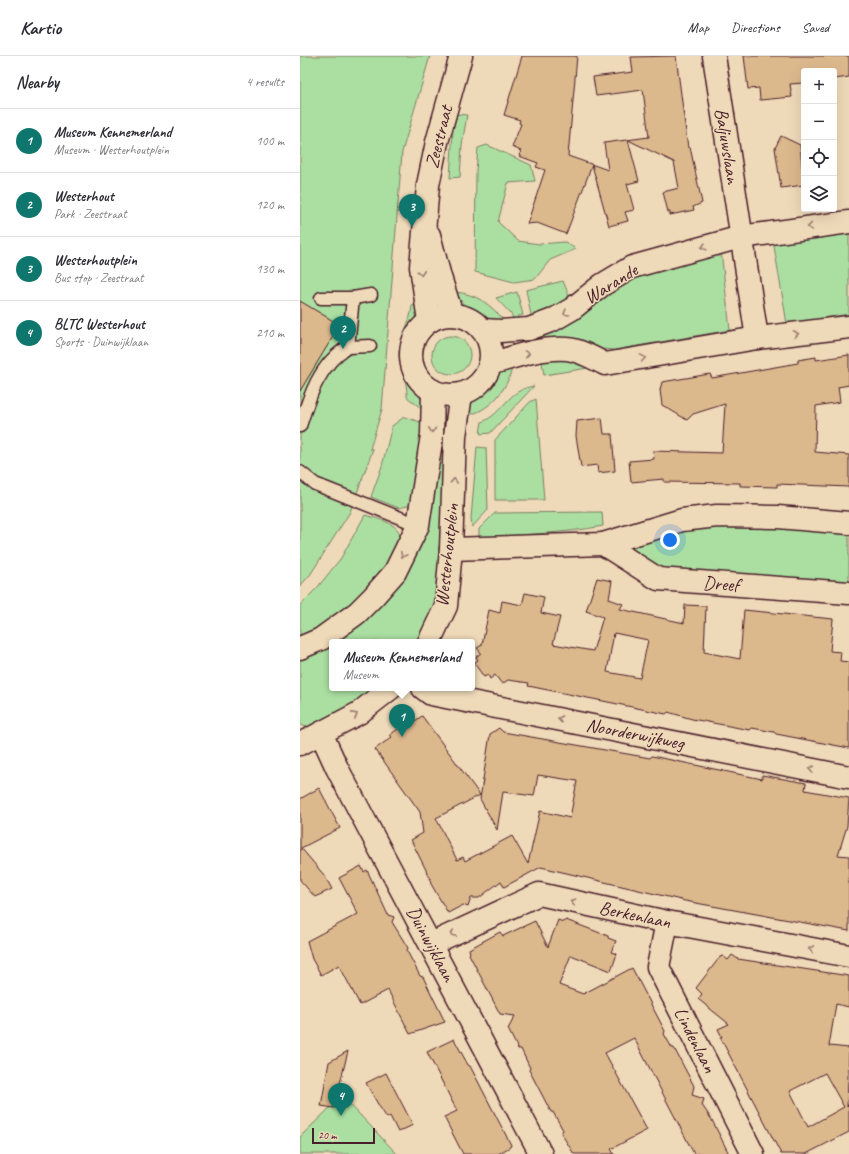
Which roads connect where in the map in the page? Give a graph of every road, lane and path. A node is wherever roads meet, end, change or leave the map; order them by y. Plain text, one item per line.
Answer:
1 (461, 56) edge
2 (714, 56) edge
3 (426, 220) junction
4 (849, 222) edge
5 (741, 237) junction
6 (371, 294) dead end
7 (321, 298) dead end
8 (353, 298) junction
9 (452, 315) junction
10 (429, 321) junction
11 (849, 327) edge
12 (483, 330) junction
13 (757, 338) junction
14 (370, 346) dead end
15 (348, 347) junction
16 (490, 364) junction
17 (433, 391) junction
18 (461, 394) junction
19 (300, 426) edge
20 (300, 472) edge
21 (849, 523) edge
22 (418, 525) junction
23 (603, 544) junction
24 (451, 549) junction
25 (849, 593) edge
26 (430, 639) edge
27 (300, 648) edge
28 (387, 691) edge
29 (428, 691) edge
30 (321, 733) junction
31 (300, 744) edge
32 (849, 777) edge
33 (667, 922) junction
34 (431, 944) junction
35 (849, 956) edge
36 (536, 1152) edge
37 (753, 1154) edge

1 - 3 street, Zeestraat
2 - 5 street, Baljuwslaan
3 - 9 street, Zeestraat
3 -> 10 street, Zeestraat
4 -> 5 street, Warande
5 -> 12 street, Warande
5 - 13 street
6 - 8 lane
7 - 8 lane
8 - 15 lane
9 - 10 street
9 - 12 street
10 - 17 street
13 -> 11 street
12 - 16 street
16 -> 13 street
14 - 15 lane
15 - 19 lane
16 - 18 street
17 - 18 street
17 -> 22 street, Westerhoutplein
24 -> 18 street, Westerhoutplein
20 - 22 lane
21 - 23 street
22 -> 27 street, Westerhoutplein
23 - 24 street
23 - 25 street, Dreef
24 - 26 street, Westerhoutplein
30 -> 28 street
32 -> 29 street, Noorderwijkweg
30 - 31 street
30 - 34 street, Duinwijklaan
33 -> 34 street, Berkenlaan
35 -> 33 street, Berkenlaan
33 - 37 street, Lindenlaan
34 - 36 street, Duinwijklaan

